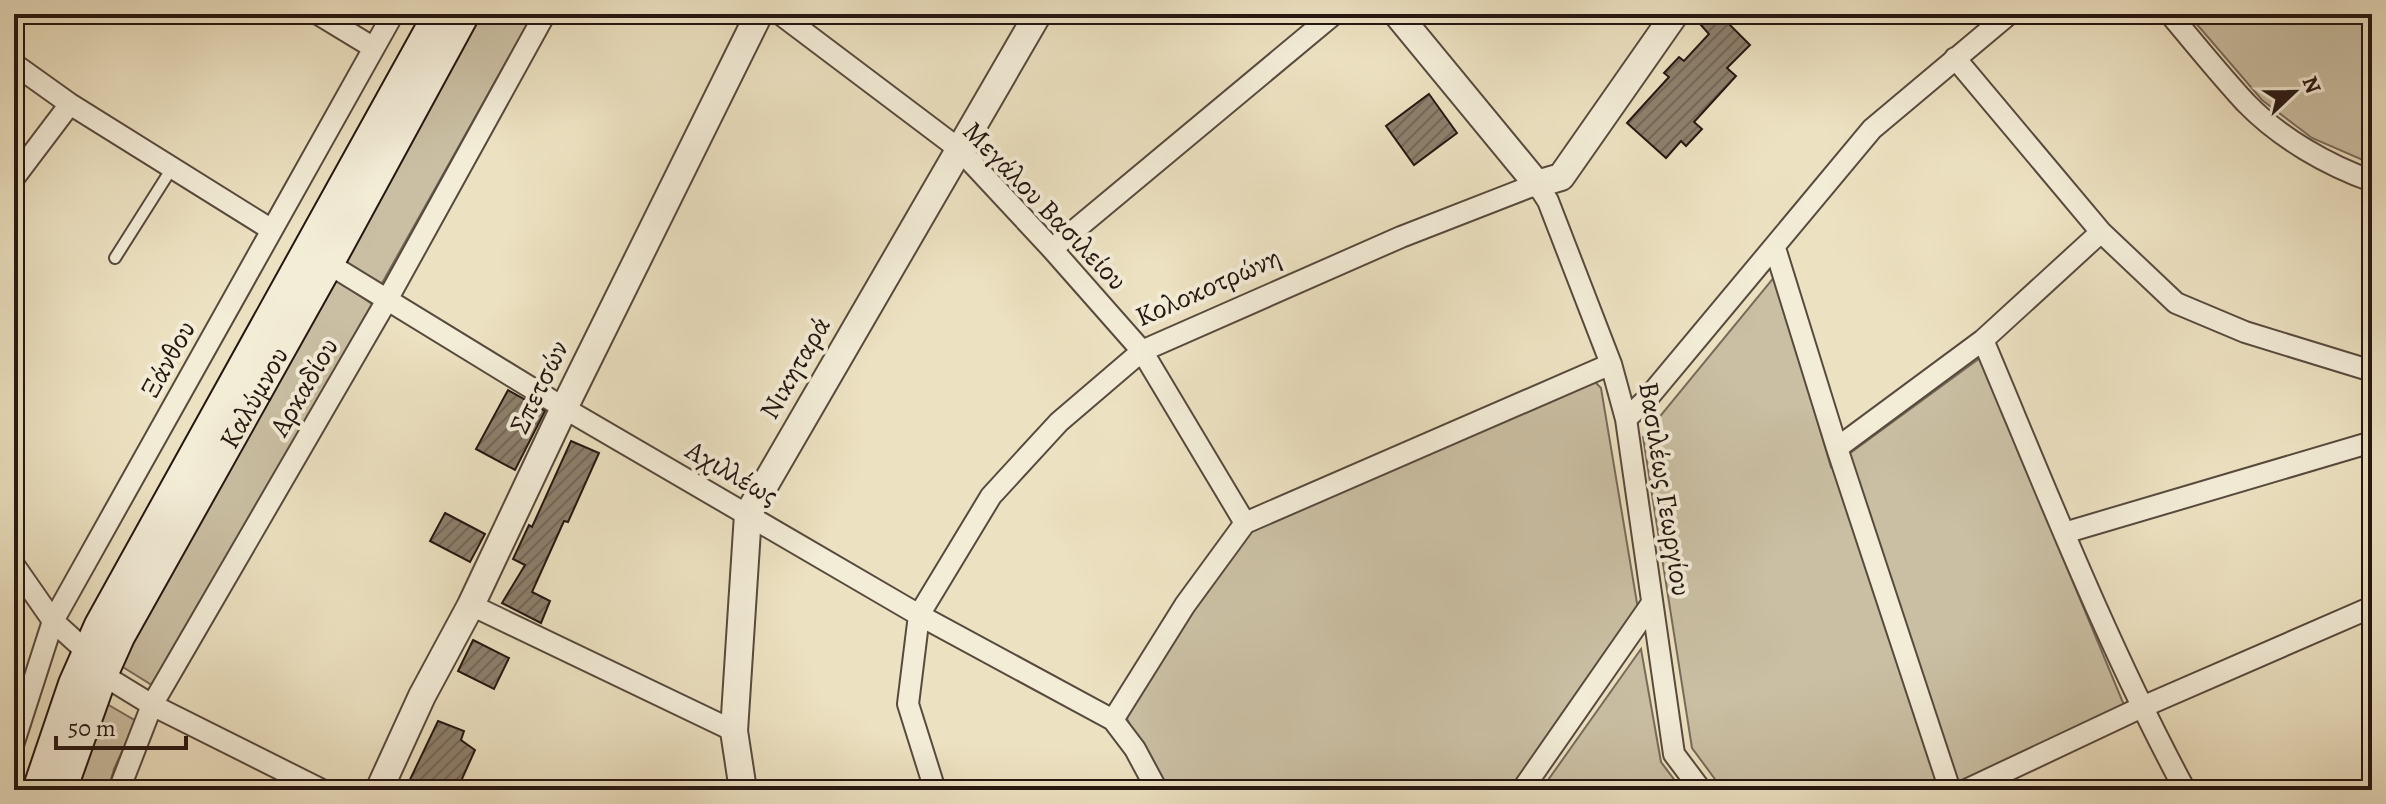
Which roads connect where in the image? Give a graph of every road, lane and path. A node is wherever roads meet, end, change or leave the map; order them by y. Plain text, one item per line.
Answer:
1 (318, 14) edge
2 (393, 14) edge
3 (438, 14) edge
4 (465, 14) edge
5 (545, 14) edge
6 (759, 14) edge
7 (780, 14) edge
8 (1038, 14) edge
9 (1334, 14) edge
10 (1397, 14) edge
11 (1675, 14) edge
12 (2009, 14) edge
13 (2170, 14) edge
14 (374, 48) junction
15 (1955, 58) junction
16 (14, 64) edge
17 (70, 104) junction
18 (959, 149) junction
19 (172, 168) junction
20 (14, 178) edge
21 (2372, 181) edge
22 (1537, 184) junction
23 (272, 230) junction
24 (2101, 232) junction
25 (1775, 248) junction
26 (1052, 249) junction
27 (115, 258) dead end
28 (329, 264) junction
29 (387, 300) junction
30 (1983, 340) junction
31 (1142, 351) junction
32 (1611, 364) junction
33 (2372, 371) edge
34 (564, 408) junction
35 (1626, 419) junction
36 (2372, 442) edge
37 (1837, 448) junction
38 (748, 514) junction
39 (1245, 523) junction
40 (2064, 533) junction
41 (14, 565) edge
42 (1652, 603) junction
43 (471, 605) junction
44 (2372, 607) edge
45 (919, 615) junction
46 (53, 621) junction
47 (86, 651) junction
48 (103, 675) junction
49 (152, 705) junction
50 (2140, 708) junction
51 (1113, 720) junction
52 (734, 731) junction
53 (14, 742) edge
54 (37, 790) edge
55 (62, 790) edge
56 (119, 790) edge
57 (322, 790) edge
58 (379, 790) edge
59 (743, 790) edge
60 (935, 790) edge
61 (1157, 790) edge
62 (1522, 790) edge
63 (1701, 790) edge
64 (1950, 790) edge
65 (1966, 790) edge
66 (2185, 790) edge

1 - 14 street
2 - 14 street, Ξάνθου
3 - 47 main road, Καλύμνου
4 - 28 main road, Καλύμνου
5 - 29 street, Αρκαδίου
6 - 34 street, Σπετσών
7 - 18 street, Μεγάλου Βασιλείου
8 - 18 street, Νικηταρά
9 - 26 street
10 - 22 street, Βασιλέως Γεωργίου
11 - 22 street, Κολοκοτρώνη
12 - 15 street
13 - 21 street
14 - 23 street, Ξάνθου
15 - 24 street
15 - 25 street
16 - 17 street
17 - 19 street
17 - 20 street
18 - 26 street, Μεγάλου Βασιλείου
18 - 38 street, Νικηταρά
19 - 23 street
19 - 27 lane
22 - 31 street, Κολοκοτρώνη
22 - 32 street, Βασιλέως Γεωργίου
23 - 46 street, Ξάνθου
24 - 30 street
24 - 33 street
25 - 35 street
25 - 37 street
26 - 31 street, Μεγάλου Βασιλείου
28 - 29 street, Αχιλλέως
28 - 48 main road, Καλύμνου
29 - 34 street, Αχιλλέως
29 - 49 street, Αρκαδίου
30 - 37 street
30 - 40 street
31 - 39 street, Μεγάλου Βασιλείου
31 - 45 street, Κολοκοτρώνη
32 - 35 street, Βασιλέως Γεωργίου
32 - 39 street
34 - 38 street, Αχιλλέως
34 - 43 street, Σπετσών
35 - 42 street, Βασιλέως Γεωργίου
36 - 40 street
37 - 64 street
38 - 45 street, Αχιλλέως
38 - 52 street, Νικηταρά
39 - 51 street
40 - 50 street
41 - 46 street
42 - 62 street
42 - 63 street, Βασιλέως Γεωργίου
43 - 52 street
43 - 58 street, Σπετσών
44 - 50 street
45 - 51 street, Αχιλλέως
45 - 60 street, Κολοκοτρώνη
46 - 47 street
46 - 53 street, Ξάνθου
47 - 54 main road, Καλύμνου
48 - 49 street
48 - 55 main road, Καλύμνου
49 - 56 street, Αρκαδίου
49 - 57 street
50 - 65 street
50 - 66 street
51 - 61 street
52 - 59 street, Νικηταρά

